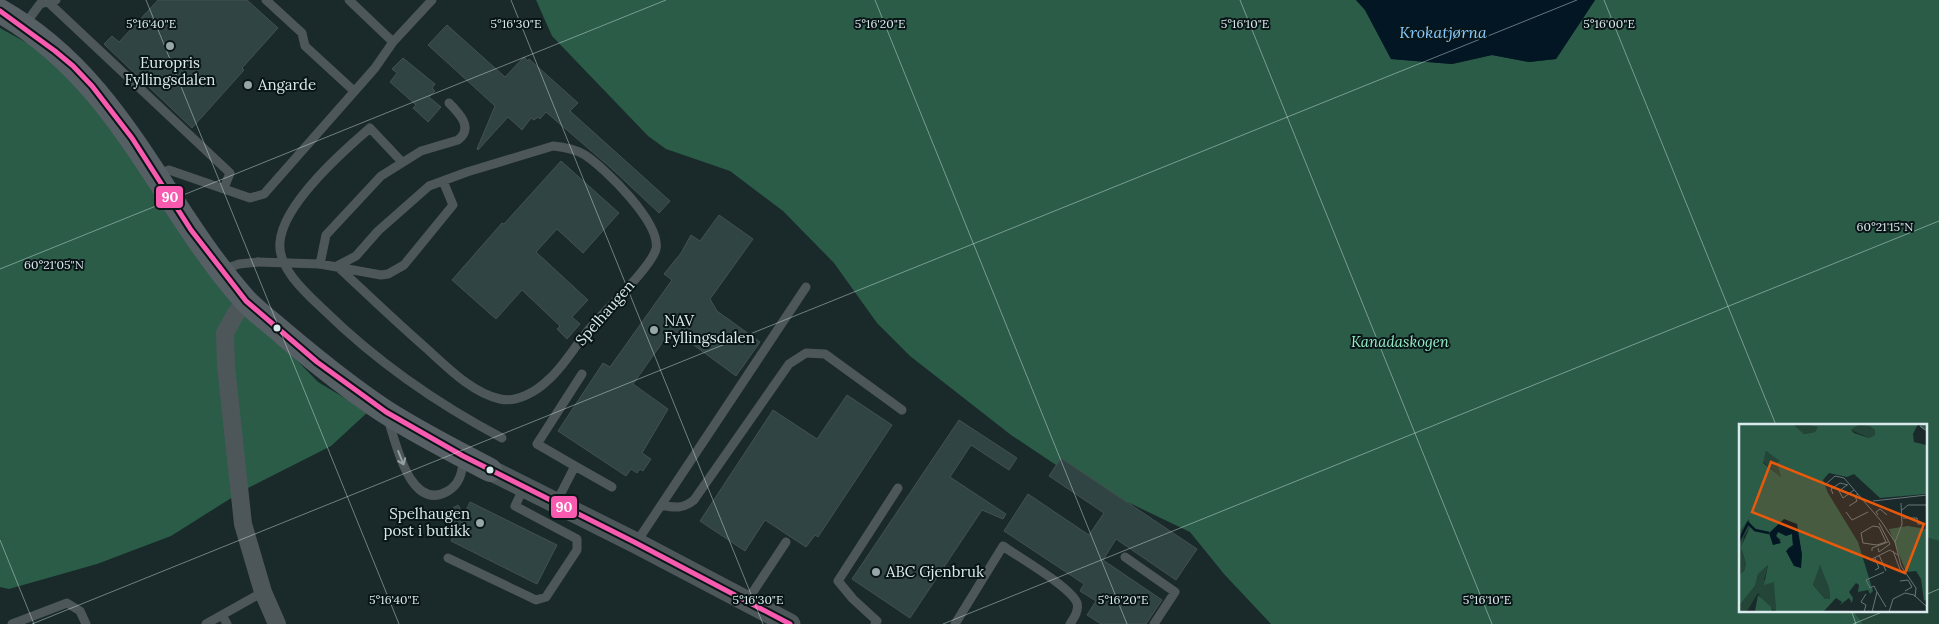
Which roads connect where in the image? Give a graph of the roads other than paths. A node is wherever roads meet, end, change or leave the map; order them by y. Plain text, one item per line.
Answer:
1 (266, 0) edge
2 (349, 0) edge
3 (432, 0) edge
4 (52, 1) edge
5 (0, 11) edge
6 (23, 27) junction
7 (393, 42) junction
8 (354, 91) junction
9 (449, 103) dead end
10 (402, 162) junction
11 (156, 175) junction
12 (443, 181) junction
13 (224, 188) junction
14 (320, 264) junction
15 (337, 266) junction
16 (222, 270) junction
17 (806, 287) dead end
18 (246, 301) junction
19 (582, 374) dead end
20 (902, 410) dead end
21 (386, 412) junction
22 (502, 438) dead end
23 (463, 456) junction
24 (575, 466) junction
25 (490, 470) joint
26 (524, 487) junction
27 (612, 487) dead end
28 (898, 488) dead end
29 (555, 503) junction
30 (662, 505) junction
31 (786, 542) dead end
32 (636, 543) junction
33 (1125, 557) dead end
34 (448, 558) dead end
35 (263, 592) junction
36 (747, 601) junction
37 (222, 614) junction
38 (12, 624) edge
39 (86, 624) edge
40 (206, 624) edge
41 (227, 624) edge
42 (277, 624) edge
43 (790, 624) edge
44 (875, 624) edge
45 (956, 624) edge
46 (1070, 624) edge
47 (1154, 624) edge

1 - 8 lane
2 - 7 lane
3 - 7 lane
4 - 6 lane
4 - 13 lane
5 - 6 main road
6 - 11 main road
7 - 8 lane
8 - 13 lane
9 - 10 lane
10 - 14 lane
10 - 22 lane
11 - 13 lane
11 - 16 main road
12 - 15 lane, Spelhaugen
12 - 15 lane
12 - 15 lane, Spelhaugen
14 - 15 lane
14 - 16 lane, bridge
16 - 18 main road
17 - 30 lane
18 - 21 main road
18 - 35 street
19 - 24 lane
20 - 30 lane
21 - 23 main road
21 -> 23 lane
23 - 25 main road
24 - 27 lane
24 - 29 lane
25 - 26 street
26 - 29 street
26 - 34 lane
28 - 44 lane
29 - 32 street
30 - 32 lane
31 - 36 lane
32 - 36 street
33 - 47 lane
35 - 37 lane
35 - 42 street
36 - 43 street
37 - 40 lane
37 - 41 lane
38 - 39 lane
45 - 46 lane

